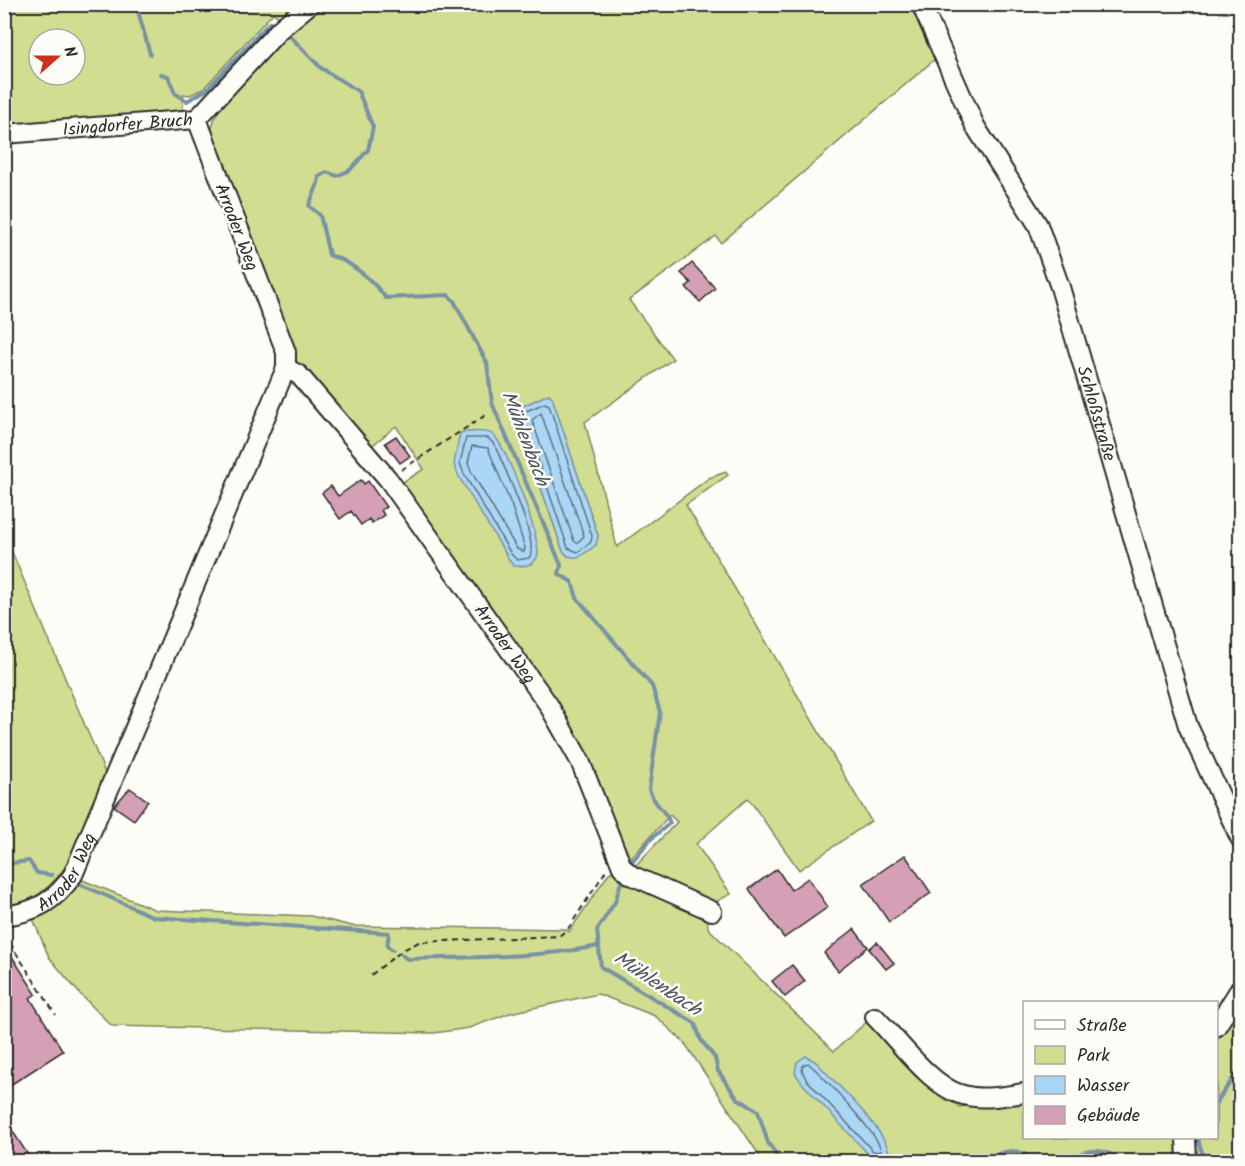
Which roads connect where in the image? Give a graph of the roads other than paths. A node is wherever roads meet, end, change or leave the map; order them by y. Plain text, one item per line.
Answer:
1 (310, 4) edge
2 (921, 4) edge
3 (197, 119) junction
4 (4, 134) edge
5 (286, 368) junction
6 (1240, 838) edge
7 (712, 911) dead end
8 (4, 915) edge
9 (1240, 989) edge
10 (875, 1017) dead end
11 (1218, 1024) edge
12 (1023, 1093) edge
13 (1186, 1139) edge
14 (1187, 1161) edge

1 - 3 street, Isingdorfer Bruch
2 - 6 street, Schloßstraße
3 - 4 street, Isingdorfer Bruch
3 - 5 street, Arroder Weg
5 - 7 street, Arroder Weg
5 - 8 street, Arroder Weg
9 - 11 street
10 - 12 street
13 - 14 street

